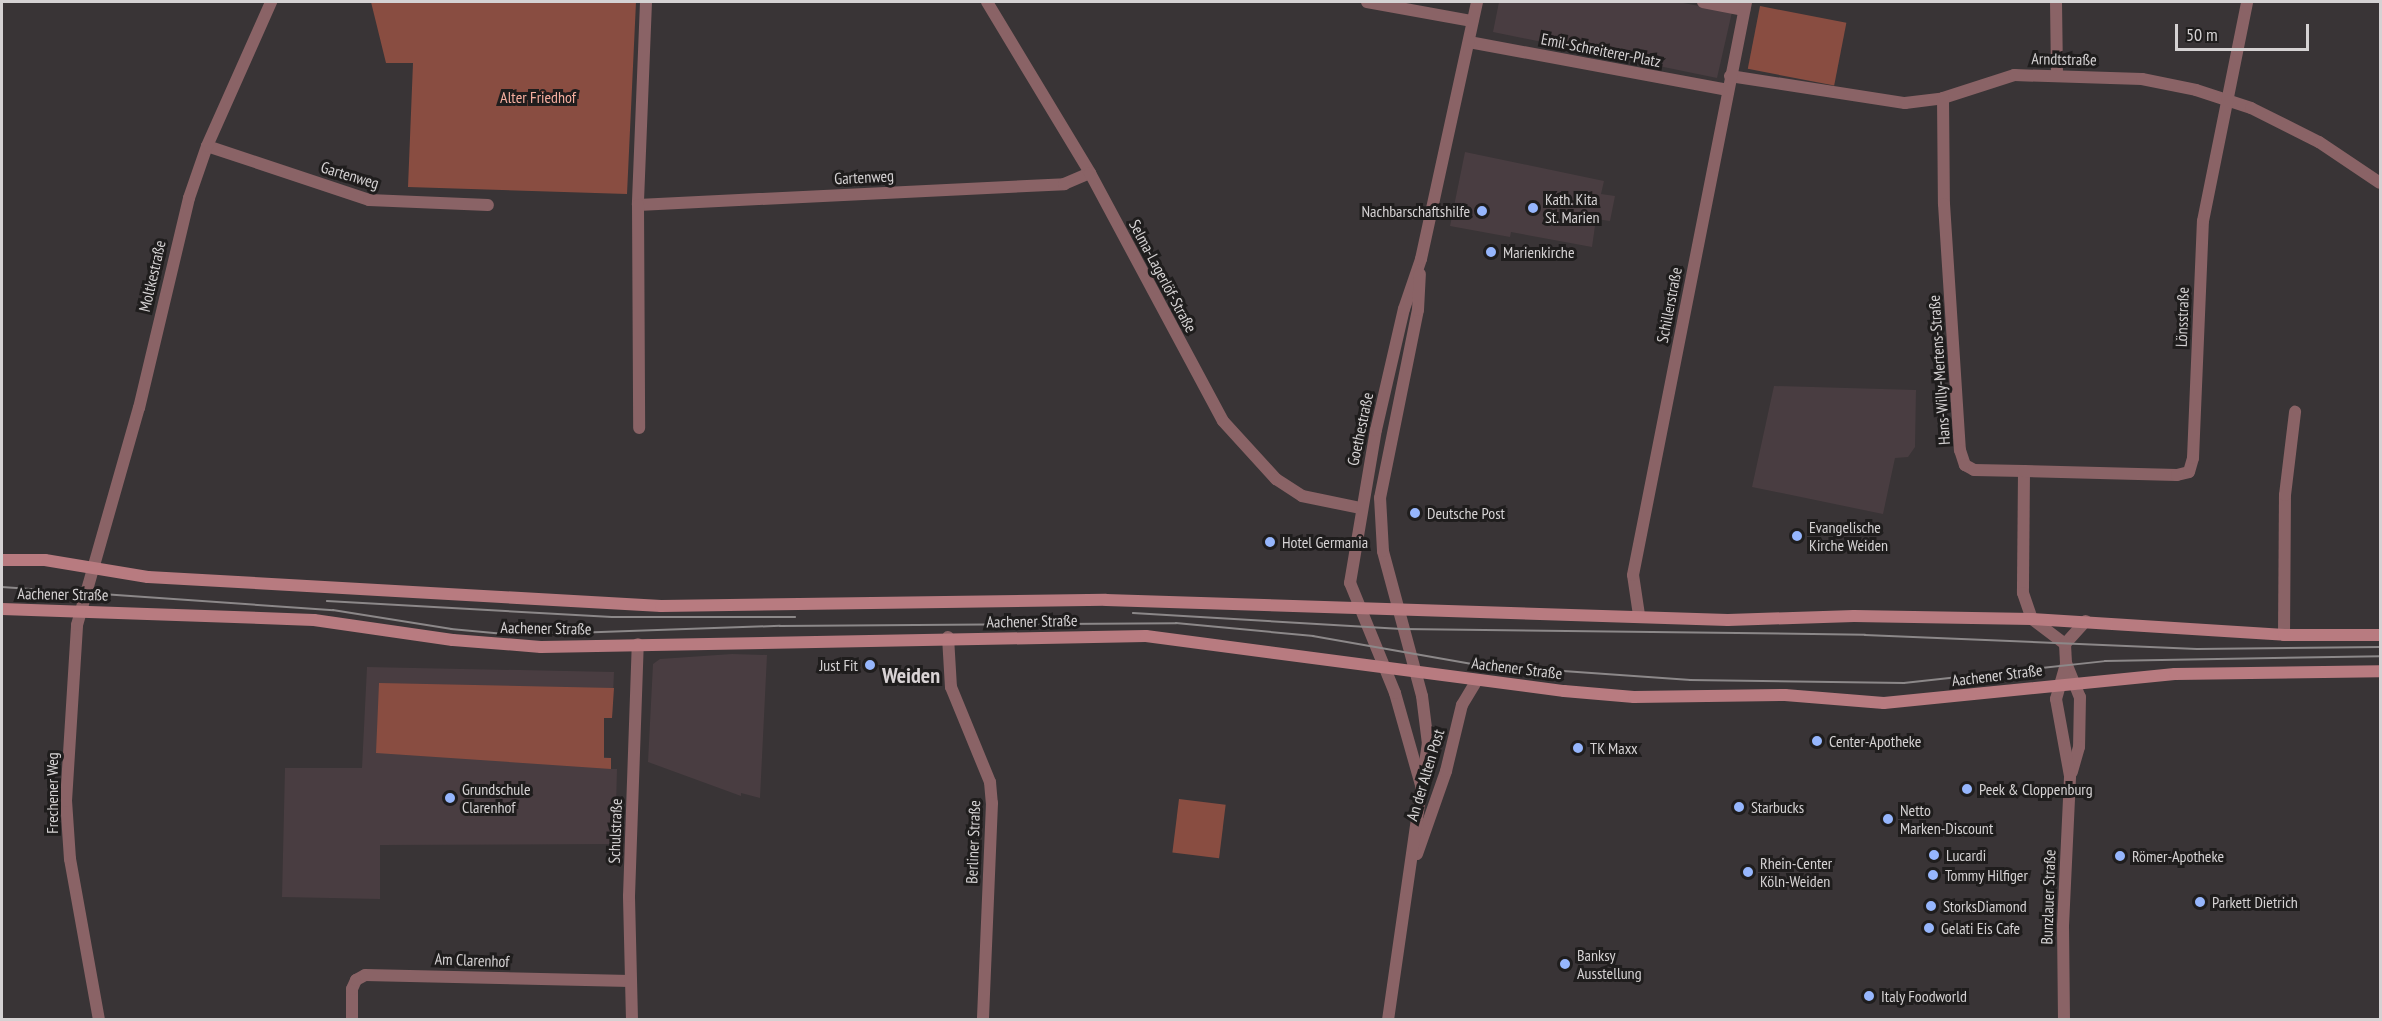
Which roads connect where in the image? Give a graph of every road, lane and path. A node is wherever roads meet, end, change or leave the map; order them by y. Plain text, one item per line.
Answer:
1 (271, 2) edge
2 (646, 2) edge
3 (987, 2) edge
4 (1367, 2) edge
5 (1477, 2) edge
6 (1703, 2) edge
7 (2056, 2) edge
8 (2247, 2) edge
9 (1745, 6) edge
10 (1473, 21) junction
11 (1468, 42) junction
12 (1730, 76) junction
13 (2057, 76) junction
14 (1727, 90) junction
15 (1943, 98) junction
16 (2226, 99) junction
17 (207, 146) junction
18 (1090, 173) junction
19 (2380, 183) edge
20 (488, 205) dead end
21 (639, 205) junction
22 (1421, 259) junction
23 (2295, 412) dead end
24 (639, 428) dead end
25 (2024, 471) junction
26 (1360, 508) junction
27 (2, 560) edge
28 (93, 567) junction
29 (1361, 607) junction
30 (2, 609) edge
31 (1396, 609) junction
32 (81, 610) junction
33 (1639, 615) junction
34 (2032, 619) junction
35 (2086, 621) junction
36 (2284, 635) junction
37 (2380, 635) edge
38 (948, 637) junction
39 (638, 644) junction
40 (2065, 644) junction
41 (2066, 663) junction
42 (1385, 668) junction
43 (1415, 671) junction
44 (2380, 671) edge
45 (1477, 680) junction
46 (2077, 682) junction
47 (2059, 684) junction
48 (2070, 776) junction
49 (1421, 785) junction
50 (1408, 880) junction
51 (630, 981) junction
52 (99, 1020) edge
53 (352, 1020) edge
54 (632, 1020) edge
55 (983, 1020) edge
56 (1388, 1020) edge
57 (2064, 1020) edge

1 - 17 street, Moltkestraße
2 - 21 street
3 - 18 street, Selma-Lagerlöf-Straße
4 - 10 street
5 - 10 street, Goethestraße
6 - 9 street
7 - 13 street
8 - 16 street, Lönsstraße
9 - 12 street, Schillerstraße
10 - 11 street, Goethestraße
11 - 14 street, Emil-Schreiterer-Platz
11 - 22 street, Goethestraße
12 - 14 street, Schillerstraße
12 - 15 street, Arndtstraße
13 - 15 street, Arndtstraße
13 - 16 street, Arndtstraße
14 - 33 street, Schillerstraße
15 - 25 street, Hans-Willy-Mertens-Straße
16 - 19 street, Arndtstraße
16 - 25 street, Lönsstraße
17 - 20 street, Gartenweg
17 - 28 street, Moltkestraße
18 - 21 street, Gartenweg
18 - 26 street, Selma-Lagerlöf-Straße
21 - 24 street
22 - 26 street, Goethestraße
22 - 31 street, Goethestraße
23 - 36 street
25 - 34 street
26 - 29 street, Goethestraße
27 - 28 main road, Aachener Straße
28 - 29 main road, Aachener Straße
28 - 32 street, Frechener Weg
29 - 31 main road, Aachener Straße
29 - 42 street, An der Alten Post
30 - 32 main road, Aachener Straße
31 - 33 main road, Aachener Straße
31 - 43 street, Goethestraße
32 - 39 main road, Aachener Straße
32 - 52 street, Frechener Weg
33 - 34 main road, Aachener Straße
34 - 35 main road, Aachener Straße
34 - 40 street
35 - 36 main road, Aachener Straße
35 - 40 street
36 - 37 main road, Aachener Straße
38 - 39 main road, Aachener Straße
38 - 42 main road, Aachener Straße
38 - 55 street, Berliner Straße
39 - 51 street, Schulstraße
40 - 41 street, Aachener Straße
41 - 46 street, Aachener Straße
41 - 47 street, Aachener Straße
42 - 43 main road, Aachener Straße
42 - 49 street, An der Alten Post
43 - 45 main road, Aachener Straße
43 - 49 street, An der Alten Post
44 - 46 main road, Aachener Straße
45 - 47 main road, Aachener Straße
45 - 50 street, An der Alten Post
46 - 47 main road, Aachener Straße
46 - 48 street, Bunzlauer Straße
47 - 48 street, Bunzlauer Straße
48 - 57 street, Bunzlauer Straße
49 - 50 street, An der Alten Post
50 - 56 street, An der Alten Post
51 - 53 street, Am Clarenhof
51 - 54 street, Schulstraße

